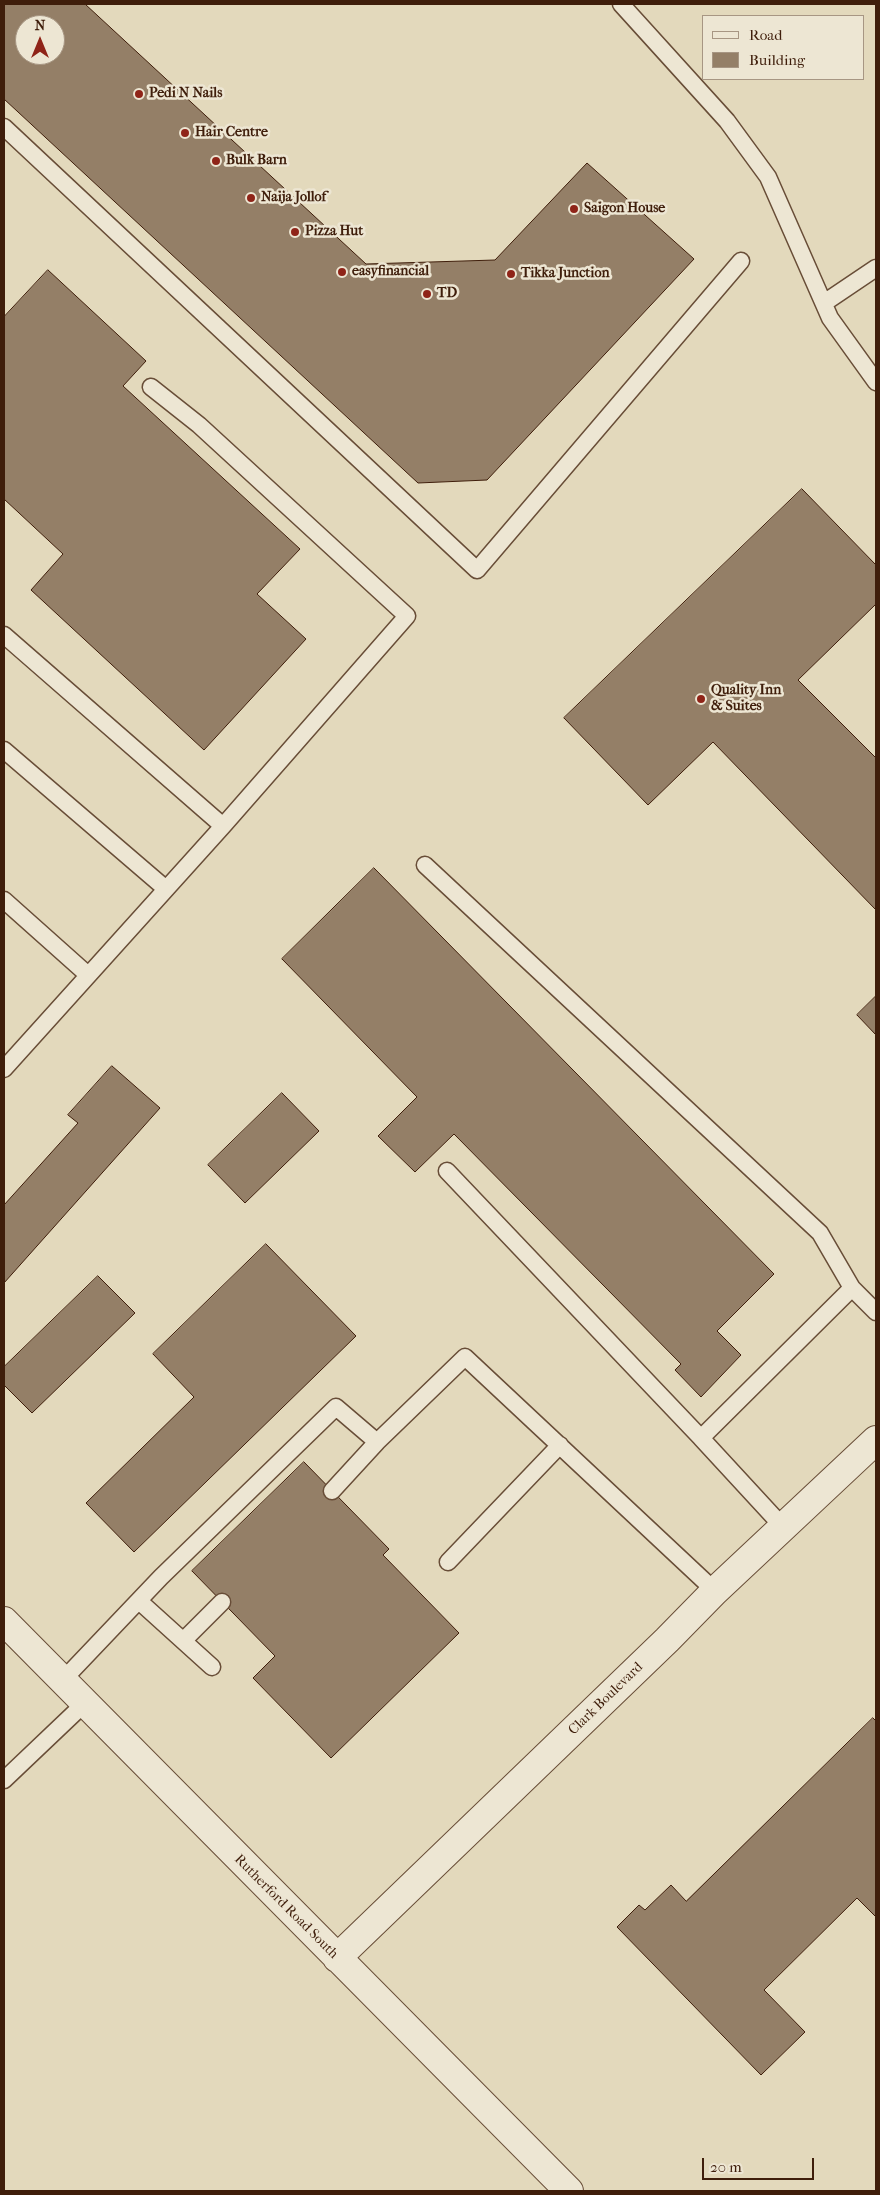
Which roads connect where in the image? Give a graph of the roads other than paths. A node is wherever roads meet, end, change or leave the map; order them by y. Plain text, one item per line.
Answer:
1 (621, 4) edge
2 (4, 127) edge
3 (741, 261) dead end
4 (876, 268) edge
5 (824, 303) junction
6 (876, 382) edge
7 (151, 387) dead end
8 (4, 635) edge
9 (4, 750) edge
10 (223, 826) junction
11 (425, 865) dead end
12 (166, 889) junction
13 (4, 900) edge
14 (88, 975) junction
15 (4, 1069) edge
16 (447, 1171) dead end
17 (852, 1288) junction
18 (876, 1312) edge
19 (701, 1438) junction
20 (377, 1442) junction
21 (875, 1443) edge
22 (560, 1445) junction
23 (332, 1491) dead end
24 (784, 1528) junction
25 (448, 1562) dead end
26 (715, 1591) junction
27 (139, 1601) junction
28 (222, 1602) dead end
29 (4, 1621) edge
30 (184, 1640) junction
31 (212, 1667) dead end
32 (63, 1680) junction
33 (85, 1704) junction
34 (4, 1780) edge
35 (337, 1958) junction
36 (569, 2191) edge

1 - 5 lane
2 - 3 lane
4 - 5 lane
5 - 6 lane
7 - 10 lane
8 - 10 lane
9 - 12 lane
10 - 12 lane
11 - 17 lane
12 - 14 lane
13 - 14 lane
14 - 15 lane
16 - 19 lane
17 - 18 lane
17 - 19 lane
19 - 24 lane
20 - 22 lane
20 - 23 lane
20 - 27 lane
21 - 24 street, Clark Boulevard
22 - 25 lane
22 - 26 lane
24 - 26 street, Clark Boulevard
26 - 35 street, Clark Boulevard
27 - 30 lane
27 - 32 lane
28 - 30 lane
29 - 32 street, Rutherford Road South
30 - 31 lane
32 - 33 street, Rutherford Road South
33 - 34 lane
33 - 35 street, Rutherford Road South
35 - 36 street, Rutherford Road South

